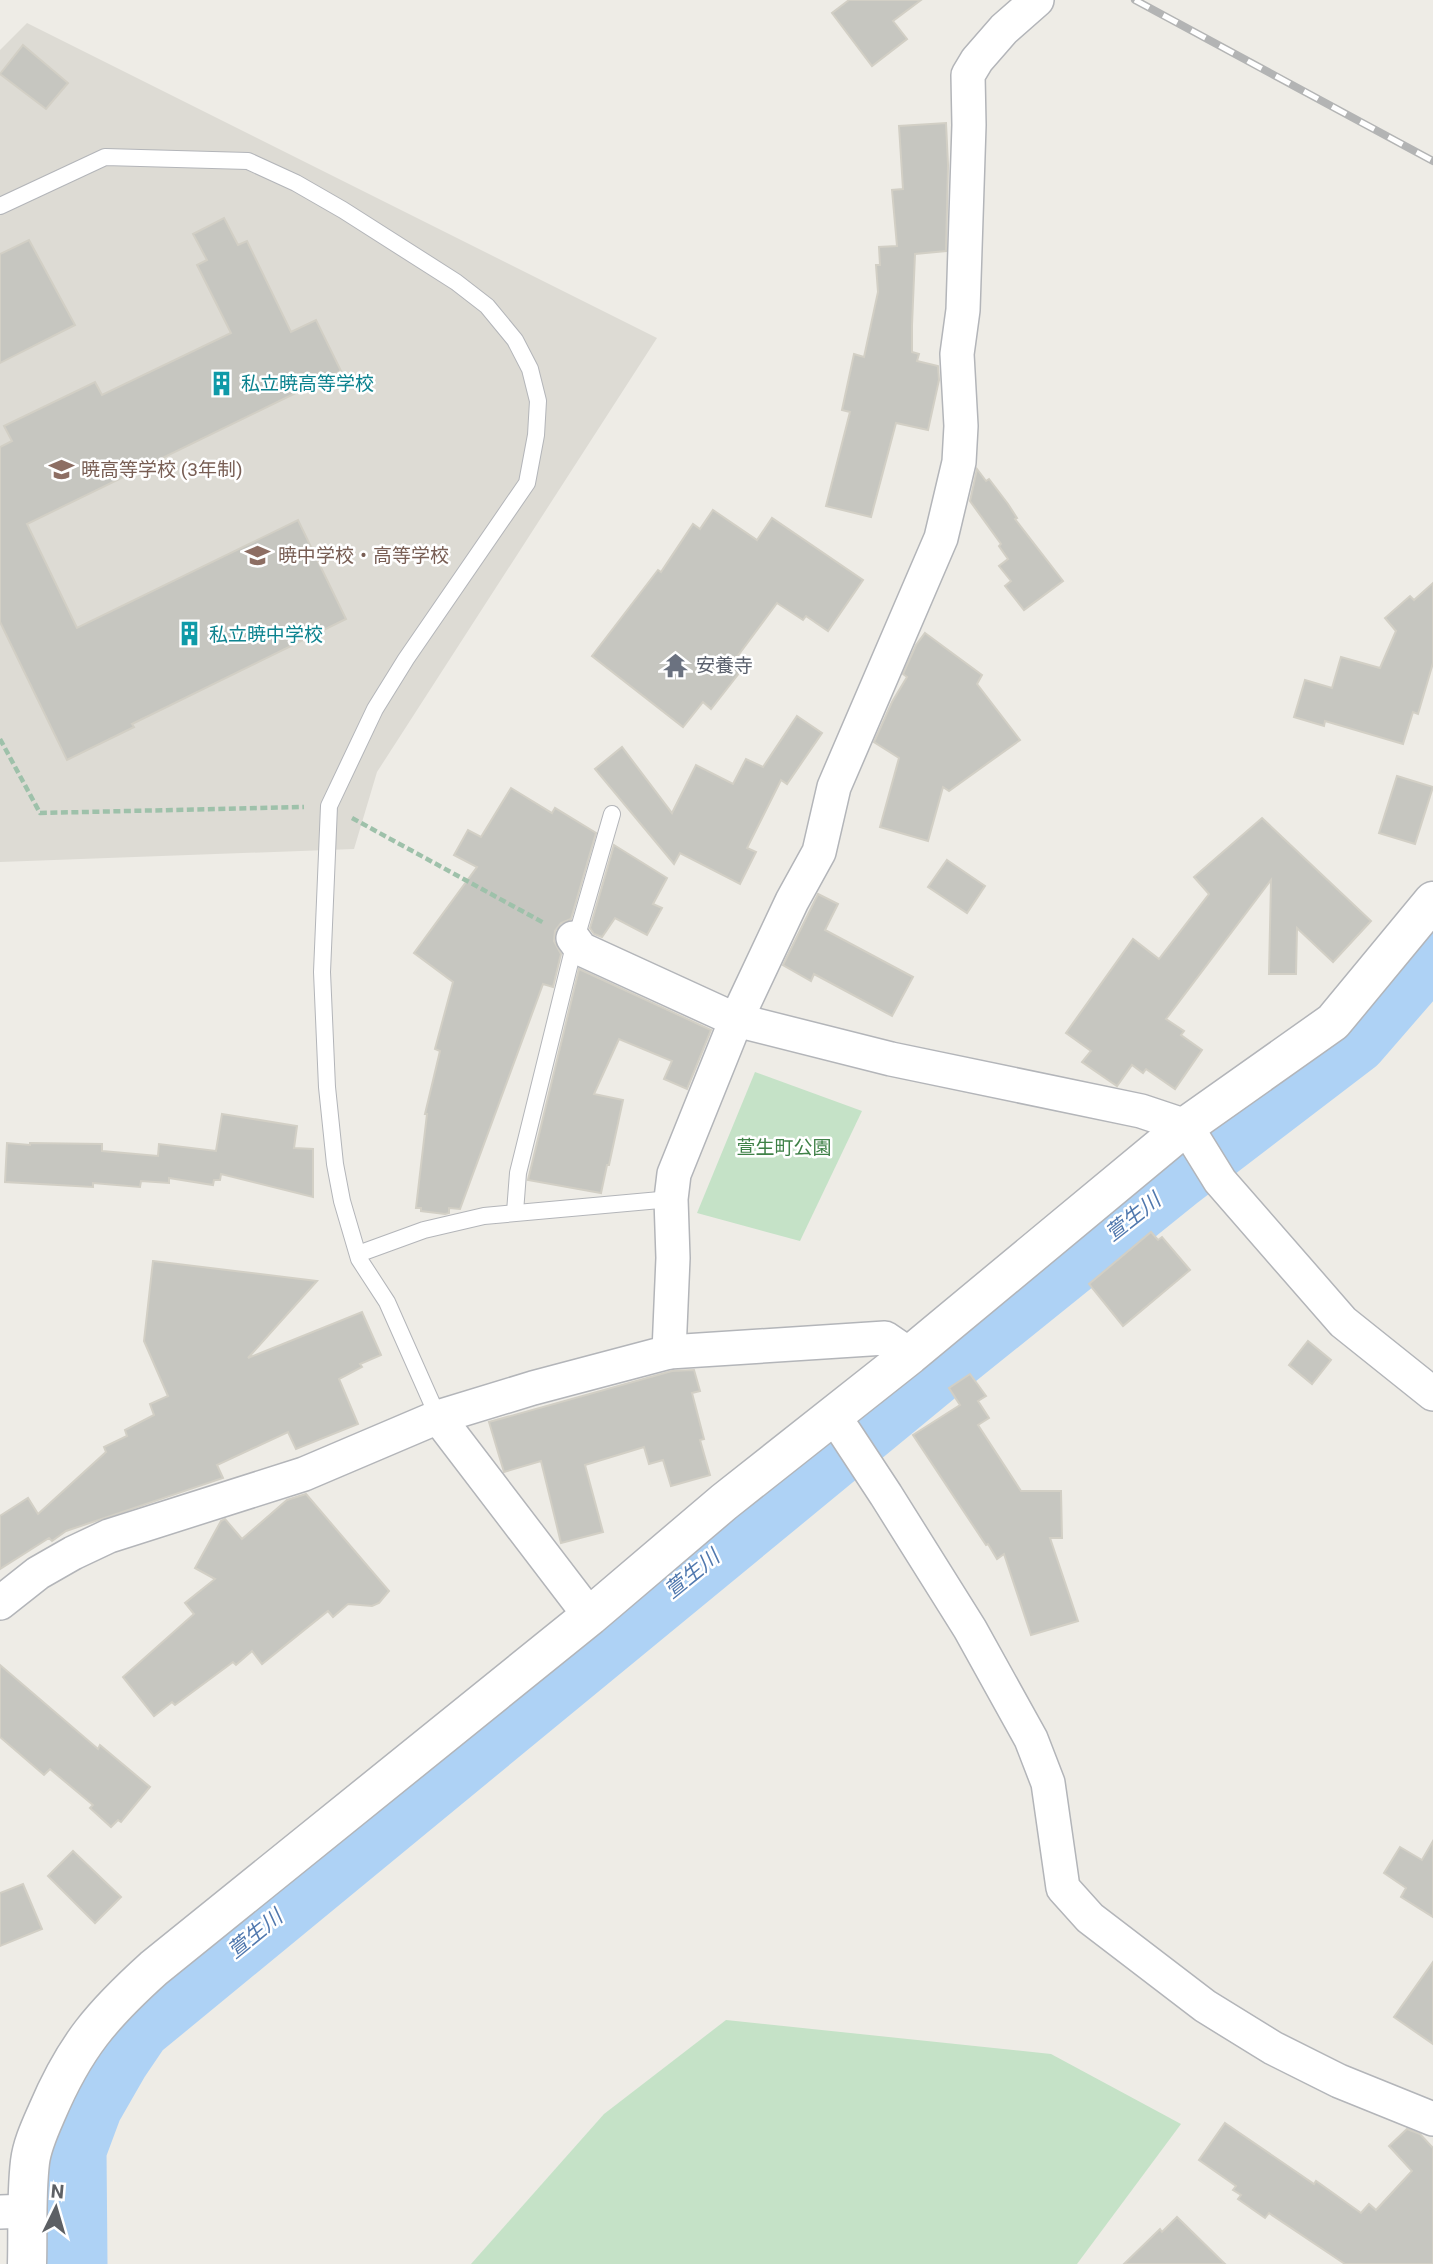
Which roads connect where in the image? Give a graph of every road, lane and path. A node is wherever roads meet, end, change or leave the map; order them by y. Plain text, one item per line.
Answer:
1 (1037, 0) edge
2 (0, 206) edge
3 (0, 739) edge
4 (329, 806) junction
5 (612, 814) dead end
6 (377, 832) dead end
7 (1433, 901) edge
8 (574, 940) junction
9 (736, 1020) junction
10 (1191, 1134) junction
11 (671, 1199) junction
12 (515, 1212) junction
13 (358, 1254) junction
14 (669, 1352) junction
15 (910, 1355) junction
16 (1433, 1394) edge
17 (438, 1417) junction
18 (849, 1439) junction
19 (0, 1603) edge
20 (590, 1616) junction
21 (1433, 2119) edge
22 (14, 2211) edge
23 (27, 2264) edge

1 - 9 street
2 - 4 lane
3 - 4 path
4 - 13 lane
5 - 8 lane
6 - 8 path
7 - 10 street
8 - 9 street
8 - 12 lane
9 - 10 street
9 - 11 street
10 - 15 street
10 - 16 street
11 - 12 lane
11 - 14 street
12 - 13 lane
13 - 17 lane
14 - 15 street
14 - 17 street
15 - 18 street
17 - 19 street
17 - 20 street
18 - 20 street
18 - 21 street
20 - 22 street
22 - 23 street

